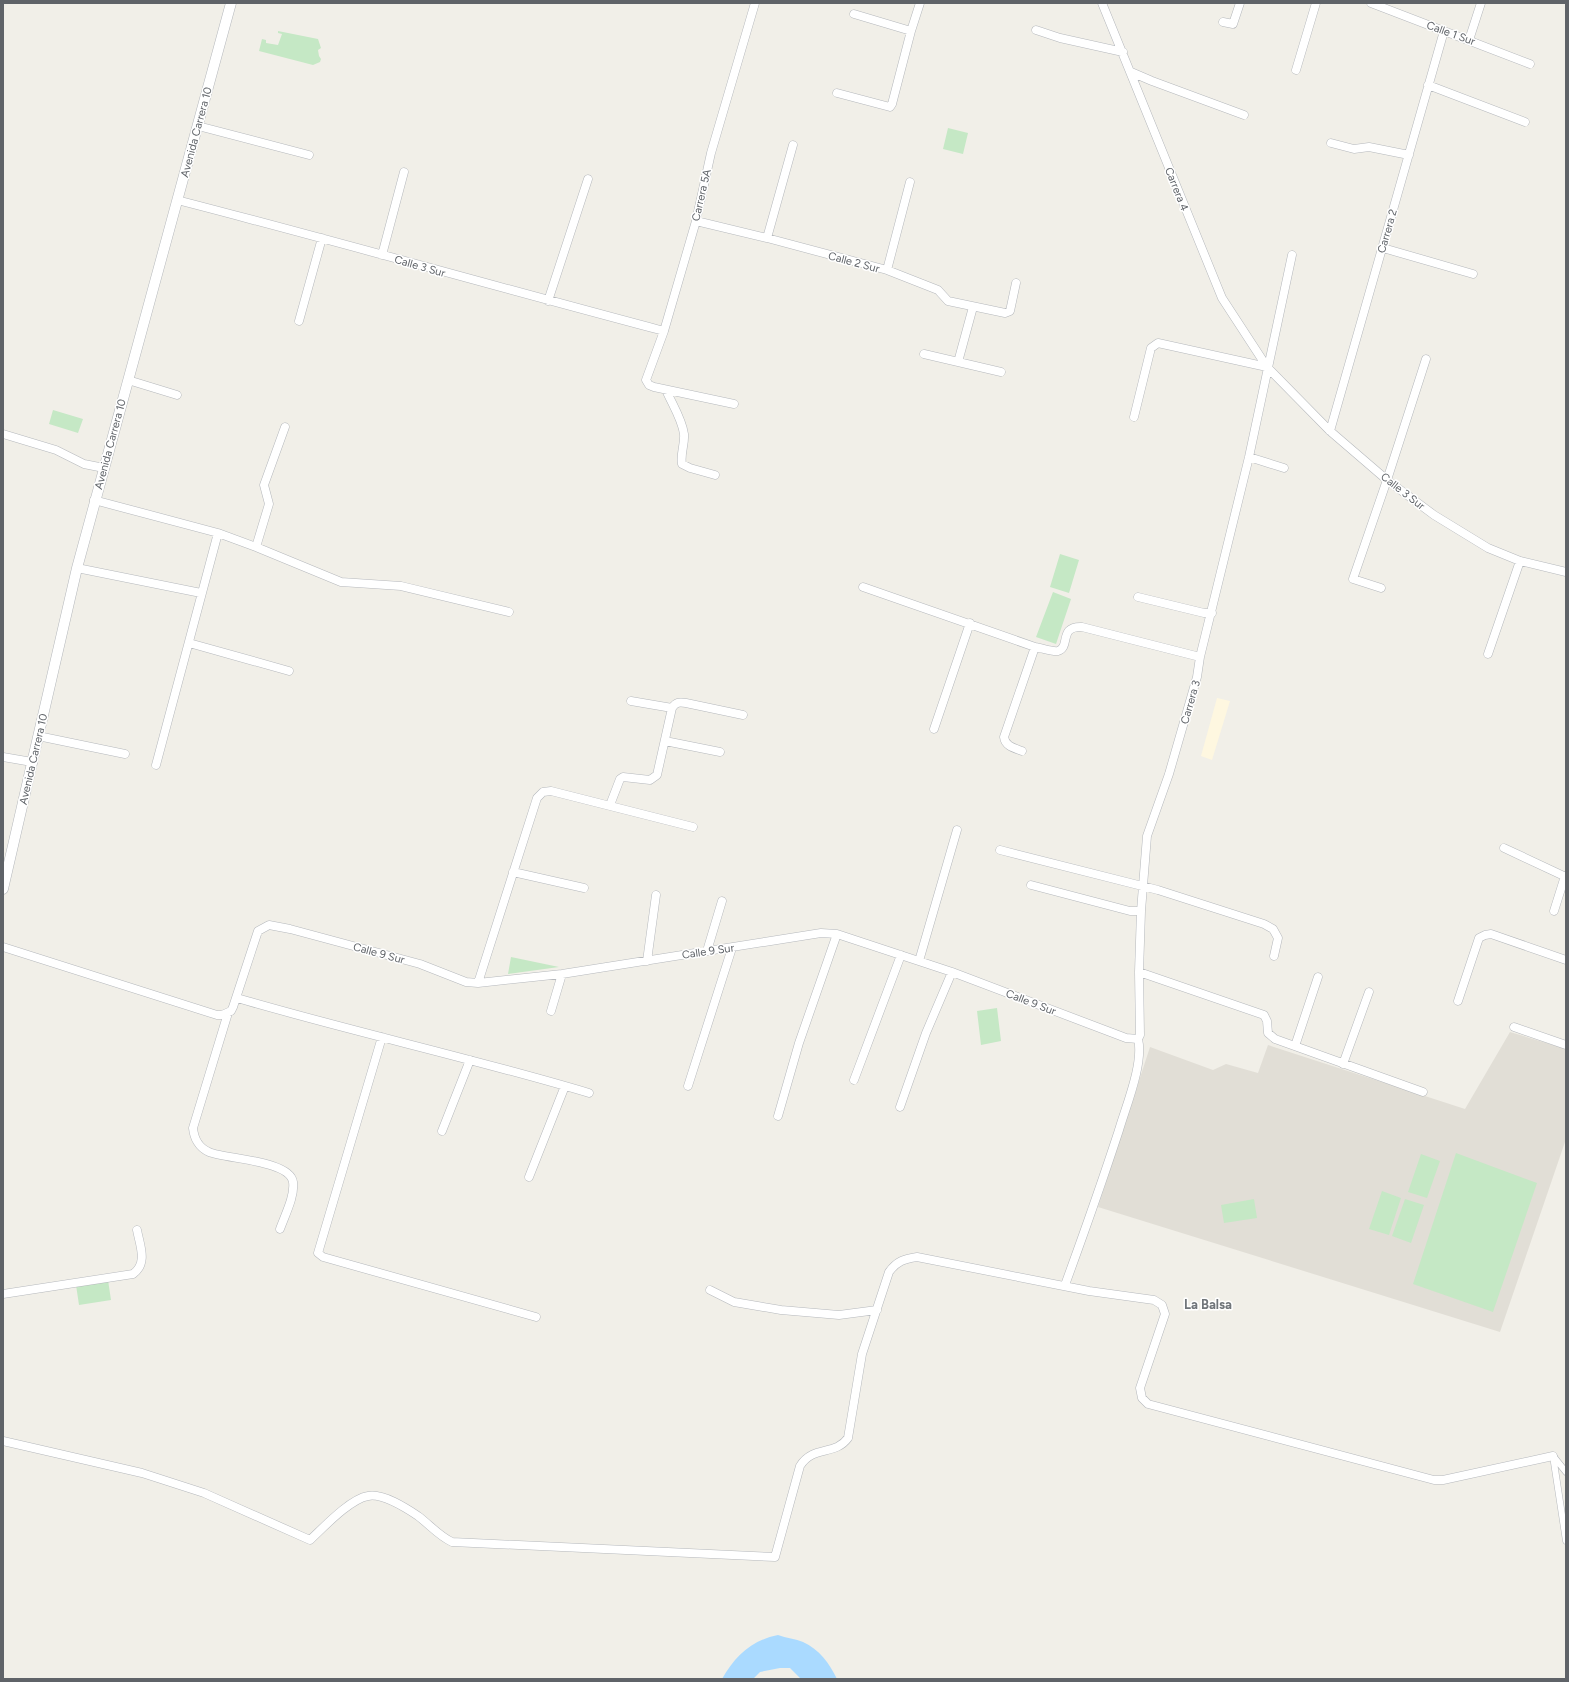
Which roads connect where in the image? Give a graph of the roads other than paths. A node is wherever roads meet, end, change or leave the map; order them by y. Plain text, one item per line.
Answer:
1 (231, 3) edge
2 (755, 3) edge
3 (920, 3) edge
4 (1102, 3) edge
5 (1240, 3) edge
6 (1316, 3) edge
7 (1371, 3) edge
8 (1481, 3) edge
9 (854, 14) dead end
10 (1223, 22) dead end
11 (1036, 30) dead end
12 (911, 31) junction
13 (1444, 31) junction
14 (1469, 40) junction
15 (1123, 52) junction
16 (1530, 64) dead end
17 (1296, 70) dead end
18 (1131, 72) junction
19 (1428, 85) junction
20 (837, 93) dead end
21 (1244, 115) dead end
22 (1525, 122) dead end
23 (198, 126) junction
24 (1331, 144) dead end
25 (793, 145) dead end
26 (309, 155) dead end
27 (1409, 155) junction
28 (404, 172) dead end
29 (588, 179) dead end
30 (910, 182) dead end
31 (177, 200) junction
32 (696, 221) junction
33 (322, 238) junction
34 (767, 238) junction
35 (1383, 248) junction
36 (382, 255) junction
37 (1292, 255) dead end
38 (886, 270) junction
39 (1473, 274) dead end
40 (1016, 283) dead end
41 (548, 301) junction
42 (973, 307) junction
43 (299, 321) dead end
44 (664, 331) junction
45 (924, 354) dead end
46 (1426, 359) dead end
47 (958, 362) junction
48 (1267, 367) junction
49 (1001, 372) dead end
50 (128, 380) junction
51 (666, 390) junction
52 (177, 395) dead end
53 (734, 404) dead end
54 (1134, 418) dead end
55 (284, 427) dead end
56 (1330, 431) junction
57 (3, 434) edge
58 (1249, 458) junction
59 (104, 468) junction
60 (1284, 468) dead end
61 (715, 475) dead end
62 (1387, 480) junction
63 (94, 500) junction
64 (218, 533) junction
65 (256, 547) junction
66 (1520, 560) junction
67 (77, 568) junction
68 (1566, 572) edge
69 (863, 587) dead end
70 (1381, 588) dead end
71 (201, 593) junction
72 (1138, 598) dead end
73 (509, 612) dead end
74 (1212, 613) junction
75 (970, 623) junction
76 (189, 643) junction
77 (1035, 647) junction
78 (1488, 654) dead end
79 (1200, 657) junction
80 (289, 671) dead end
81 (631, 701) dead end
82 (672, 708) junction
83 (743, 715) dead end
84 (934, 729) dead end
85 (38, 736) junction
86 (665, 741) junction
87 (1022, 751) dead end
88 (720, 752) dead end
89 (125, 754) dead end
90 (3, 756) edge
91 (32, 762) junction
92 (156, 765) dead end
93 (610, 805) junction
94 (693, 827) dead end
95 (957, 830) dead end
96 (1504, 848) dead end
97 (1000, 850) dead end
98 (5, 869) edge
99 (513, 872) junction
100 (1566, 877) edge
101 (1031, 885) dead end
102 (1143, 886) junction
103 (584, 888) dead end
104 (3, 889) edge
105 (656, 895) dead end
106 (722, 901) dead end
107 (1141, 911) junction
108 (1554, 911) dead end
109 (837, 934) junction
110 (3, 947) edge
111 (732, 948) junction
112 (707, 951) junction
113 (901, 955) junction
114 (1274, 956) dead end
115 (1566, 960) edge
116 (647, 961) junction
117 (919, 961) junction
118 (952, 972) junction
119 (1139, 972) junction
120 (562, 974) junction
121 (1318, 977) dead end
122 (478, 983) junction
123 (1369, 992) dead end
124 (237, 998) junction
125 (1458, 1001) dead end
126 (551, 1011) dead end
127 (228, 1013) junction
128 (1514, 1027) dead end
129 (382, 1037) junction
130 (1138, 1039) junction
131 (1566, 1045) edge
132 (1295, 1046) junction
133 (470, 1060) junction
134 (1343, 1064) junction
135 (854, 1080) dead end
136 (565, 1086) junction
137 (688, 1086) dead end
138 (1423, 1092) dead end
139 (589, 1093) dead end
140 (900, 1107) dead end
141 (778, 1116) dead end
142 (442, 1131) dead end
143 (529, 1176) dead end
144 (280, 1229) dead end
145 (137, 1230) dead end
146 (1065, 1285) junction
147 (710, 1290) dead end
148 (3, 1294) edge
149 (877, 1310) junction
150 (536, 1317) dead end
151 (3, 1441) edge
152 (1553, 1456) junction
153 (1566, 1472) edge
154 (1566, 1541) edge

1 - 23 street, Avenida Carrera 10
2 - 32 street, Carrera 5A
3 - 12 street
4 - 15 street, Carrera 4
5 - 10 street
6 - 17 street
7 - 13 street, Calle 1 Sur
8 - 14 street
9 - 12 street
11 - 15 street
12 - 20 street
13 - 14 street, Calle 1 Sur
13 - 19 street, Carrera 2
14 - 16 street, Calle 1 Sur
15 - 18 street, Carrera 4
18 - 21 street
18 - 48 street, Carrera 4
19 - 22 street
19 - 27 street, Carrera 2
23 - 26 street
23 - 31 street, Avenida Carrera 10
24 - 27 street
25 - 34 street
27 - 35 street, Carrera 2
28 - 36 street
29 - 41 street
30 - 38 street
31 - 33 street, Calle 3 Sur
31 - 50 street, Avenida Carrera 10
32 - 34 street, Calle 2 Sur
32 - 44 street, Carrera 5A
33 - 36 street, Calle 3 Sur
33 - 43 street
34 - 38 street, Calle 2 Sur
35 - 39 street
35 - 56 street, Carrera 2
36 - 41 street, Calle 3 Sur
37 - 48 street, Carrera 3
38 - 42 street, Calle 2 Sur
40 - 42 street, Calle 2 Sur
41 - 44 street, Calle 3 Sur
42 - 47 street
44 - 51 street, Carrera 5A
45 - 47 street
46 - 62 street
47 - 49 street
48 - 54 street
48 - 56 street, Calle 3 Sur
48 - 58 street, Carrera 3
50 - 52 street
50 - 59 street, Avenida Carrera 10
51 - 53 street
51 - 61 street
55 - 65 street
56 - 62 street, Calle 3 Sur
57 - 59 street
58 - 60 street
58 - 74 street, Carrera 3
59 - 63 street, Avenida Carrera 10
62 - 66 street, Calle 3 Sur
62 - 70 street
63 - 64 street
63 - 67 street, Avenida Carrera 10
64 - 65 street
64 - 71 street
65 - 73 street
66 - 68 street, Calle 3 Sur
66 - 78 street
67 - 71 street
67 - 85 street, Avenida Carrera 10
69 - 75 street
71 - 76 street
72 - 74 street
74 - 79 street, Carrera 3
75 - 77 street
75 - 84 street
76 - 80 street
76 - 92 street
77 - 79 street
77 - 87 street
79 - 102 street, Carrera 3
81 - 82 street
82 - 83 street
82 - 86 street
85 - 89 street
85 - 91 street, Avenida Carrera 10
86 - 88 street
86 - 93 street
90 - 91 street
91 - 98 street, Avenida Carrera 10
93 - 94 street
93 - 99 street
95 - 117 street
96 - 100 street
97 - 102 street
98 - 104 street, Avenida Carrera 10
99 - 103 street
99 - 122 street
100 - 108 street
101 - 107 street
102 - 107 street, Carrera 3
102 - 114 street
105 - 116 street
106 - 112 street
107 - 119 street, Carrera 3
109 - 111 street, Calle 9 Sur
109 - 113 street, Calle 9 Sur
109 - 141 street
110 - 127 street
111 - 112 street, Calle 9 Sur
111 - 137 street
112 - 116 street, Calle 9 Sur
113 - 117 street, Calle 9 Sur
113 - 135 street
115 - 125 street
116 - 120 street, Calle 9 Sur
117 - 118 street, Calle 9 Sur
118 - 130 street, Calle 9 Sur
118 - 140 street
119 - 130 street, Carrera 3
119 - 132 street
120 - 122 street, Calle 9 Sur
120 - 126 street
121 - 132 street
122 - 124 street, Calle 9 Sur
123 - 134 street
124 - 127 street
124 - 129 street
127 - 144 street
128 - 131 street
129 - 133 street
129 - 150 street
130 - 146 street, Carrera 3
132 - 134 street
133 - 136 street
133 - 142 street
134 - 138 street
136 - 139 street
136 - 143 street
145 - 148 street
146 - 149 street
146 - 152 street
147 - 149 street
149 - 151 street
152 - 153 street
152 - 154 street

